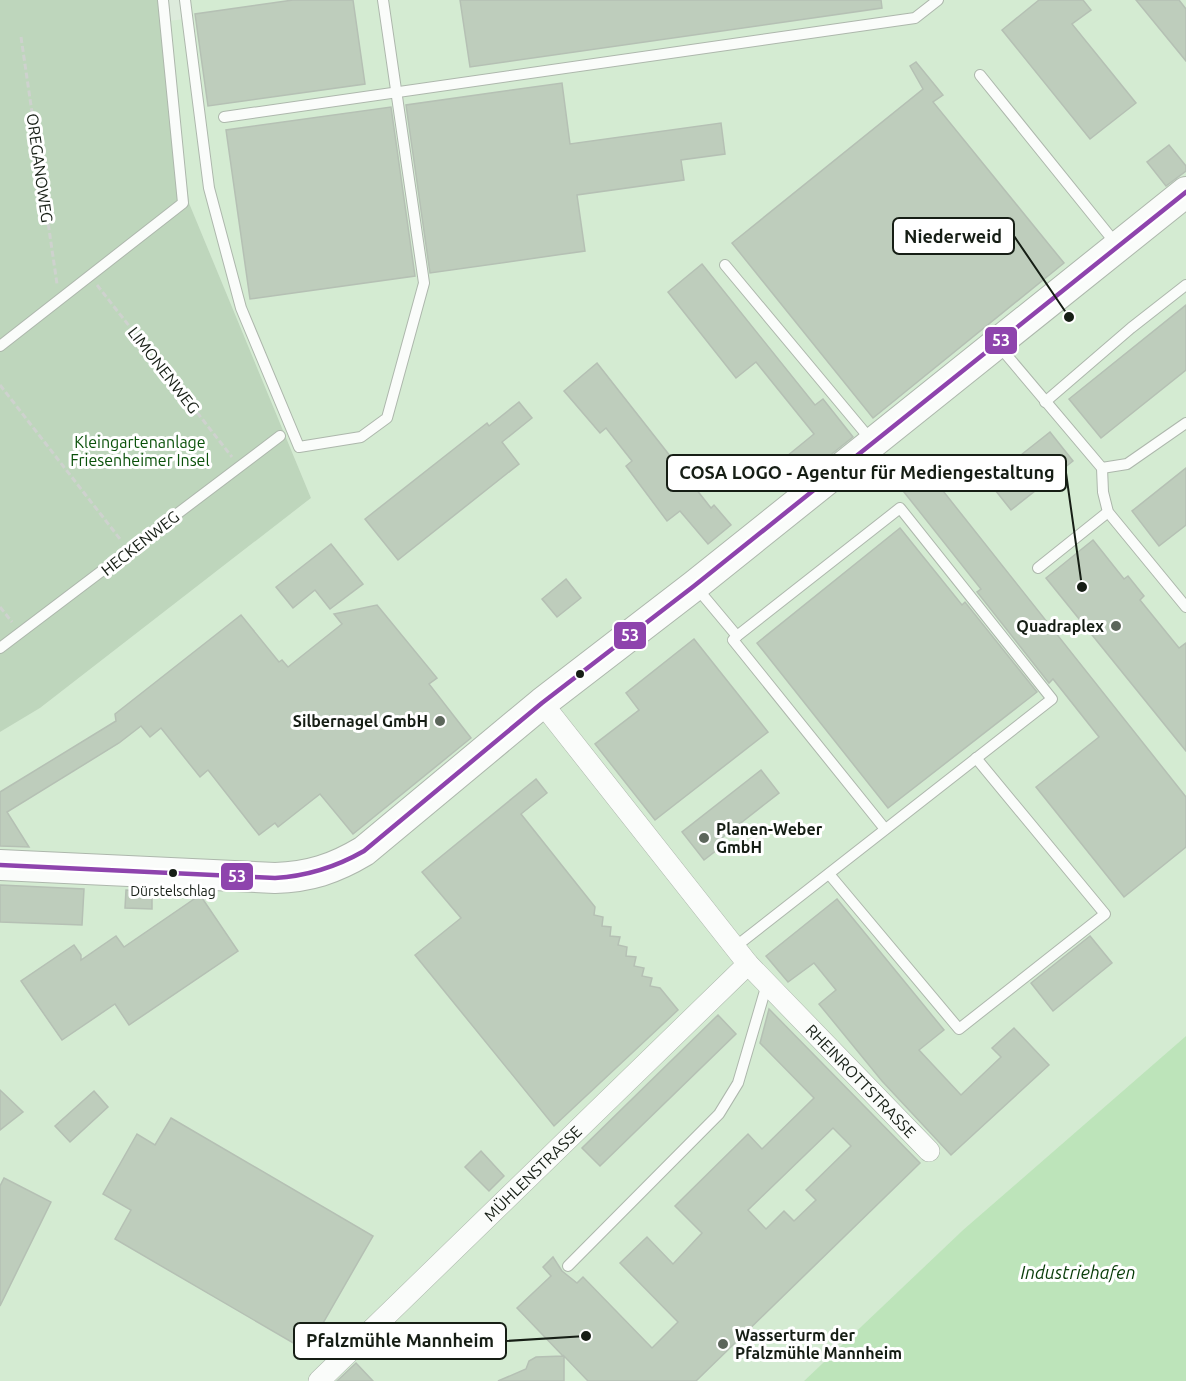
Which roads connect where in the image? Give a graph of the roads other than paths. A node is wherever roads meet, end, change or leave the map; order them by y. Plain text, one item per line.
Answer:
1 (163, 0) edge
2 (185, 0) edge
3 (383, 0) edge
4 (938, 0) edge
5 (980, 75) dead end
6 (396, 92) junction
7 (224, 117) dead end
8 (1186, 192) edge
9 (1118, 246) junction
10 (725, 265) dead end
11 (1186, 285) edge
12 (997, 344) junction
13 (0, 346) edge
14 (1045, 402) junction
15 (1186, 423) edge
16 (280, 436) dead end
17 (873, 443) junction
18 (1102, 468) junction
19 (1108, 512) junction
20 (1038, 568) dead end
21 (694, 586) junction
22 (1186, 607) edge
23 (737, 636) junction
24 (0, 648) edge
25 (542, 703) junction
26 (976, 758) junction
27 (885, 829) junction
28 (0, 865) edge
29 (829, 874) junction
30 (735, 947) junction
31 (748, 964) junction
32 (767, 984) junction
33 (929, 1151) dead end
34 (568, 1266) dead end
35 (319, 1381) edge

1 - 13 lane
2 - 6 lane
3 - 6 lane
4 - 6 lane
5 - 9 lane
6 - 7 lane
8 - 9 street
9 - 12 street
10 - 17 lane
11 - 14 lane
12 - 14 lane
12 - 17 street
14 - 18 lane
15 - 18 lane
16 - 24 lane, HECKENWEG
17 - 21 street
18 - 19 lane
19 - 20 lane
19 - 22 lane
21 - 23 lane
21 - 25 street
23 - 26 lane
23 - 27 lane
25 - 28 street
25 - 30 street, RHEINROTTSTRASSE
26 - 27 lane
26 - 29 lane
27 - 29 lane
29 - 30 lane
30 - 31 street, RHEINROTTSTRASSE
31 - 32 street, RHEINROTTSTRASSE
31 - 35 street, MÜHLENSTRASSE
32 - 33 street, RHEINROTTSTRASSE
32 - 34 lane

